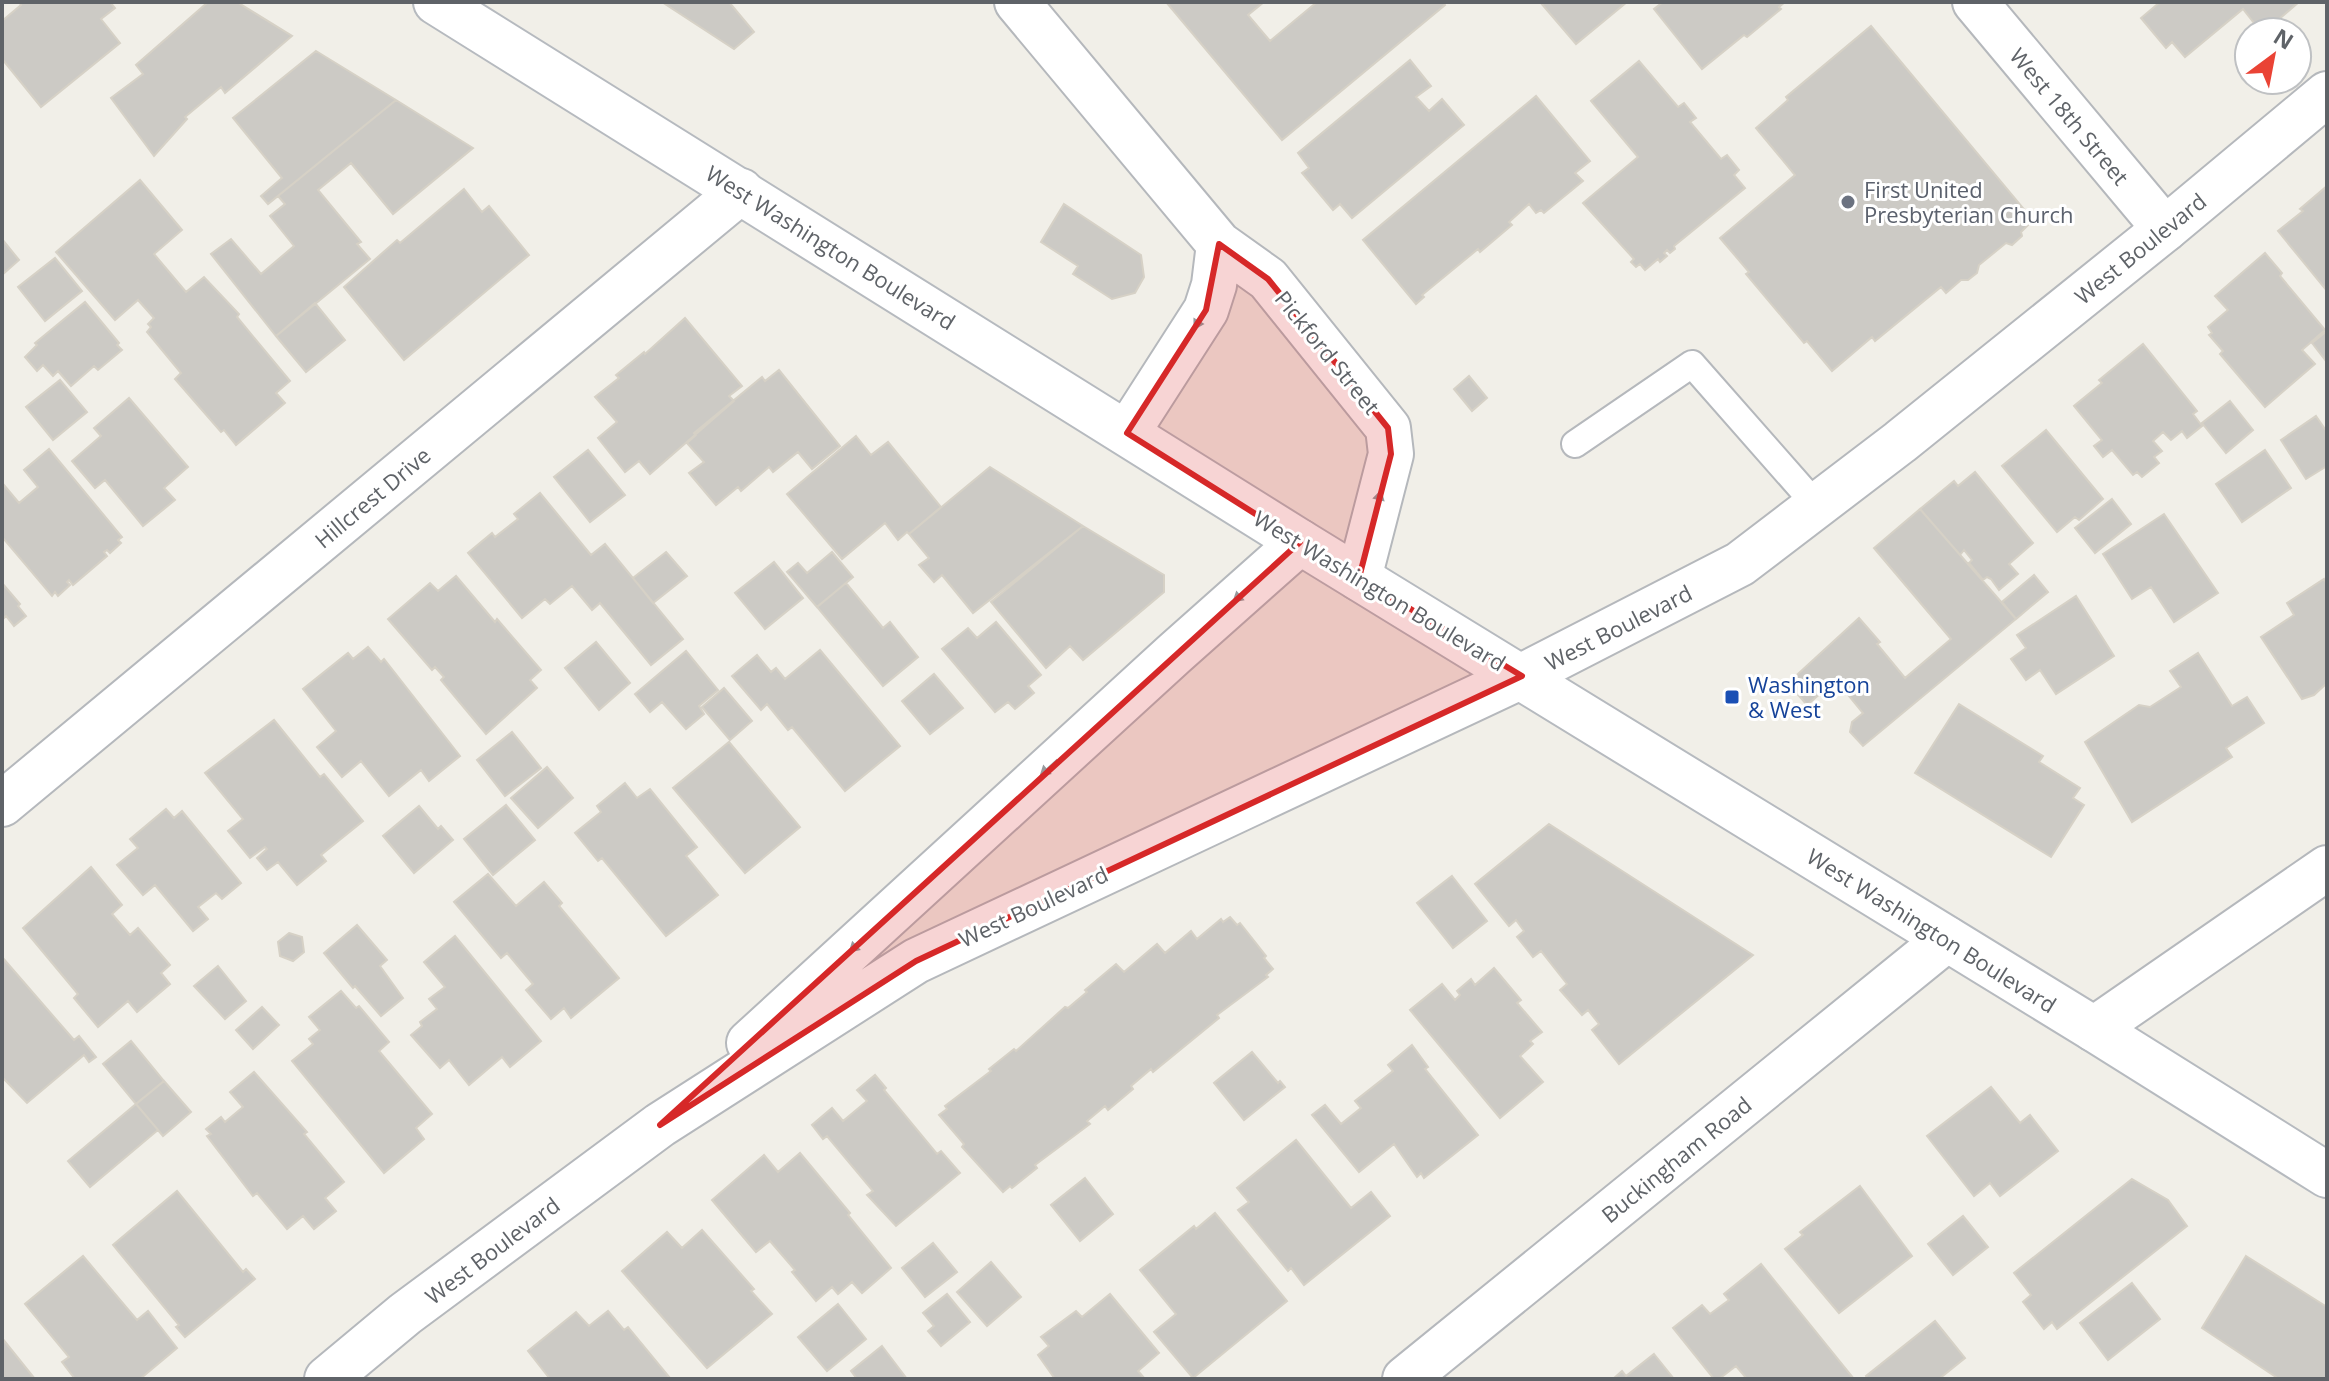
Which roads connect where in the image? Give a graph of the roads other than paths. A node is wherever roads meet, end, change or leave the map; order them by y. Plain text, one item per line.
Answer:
1 (436, 2) edge
2 (1017, 2) edge
3 (1975, 2) edge
4 (2327, 94) edge
5 (741, 191) junction
6 (2165, 229) junction
7 (1219, 244) junction
8 (1127, 433) junction
9 (1575, 444) dead end
10 (1817, 506) junction
11 (1300, 542) junction
12 (1359, 578) junction
13 (1522, 676) junction
14 (2, 804) edge
15 (2327, 868) edge
16 (1947, 939) junction
17 (2094, 1029) junction
18 (660, 1125) junction
19 (2327, 1175) edge
20 (327, 1379) edge
21 (1405, 1379) edge

1 - 5 street, West Washington Boulevard
2 - 7 street, Pickford Street
3 - 6 street, West 18th Street
4 - 6 street, West Boulevard
5 - 8 street, West Washington Boulevard
5 - 14 street, Hillcrest Drive
6 - 10 street, West Boulevard
7 -> 8 street
12 -> 7 street, Pickford Street
8 - 11 street, West Washington Boulevard
9 - 10 lane
10 - 13 street, West Boulevard
11 - 12 street, West Washington Boulevard
11 -> 18 street, West Boulevard
12 - 13 street, West Washington Boulevard
13 - 16 street, West Washington Boulevard
13 - 18 street, West Boulevard
15 - 17 street
16 - 17 street, West Washington Boulevard
16 - 21 street, Buckingham Road
17 - 19 street, West Washington Boulevard
18 - 20 street, West Boulevard

